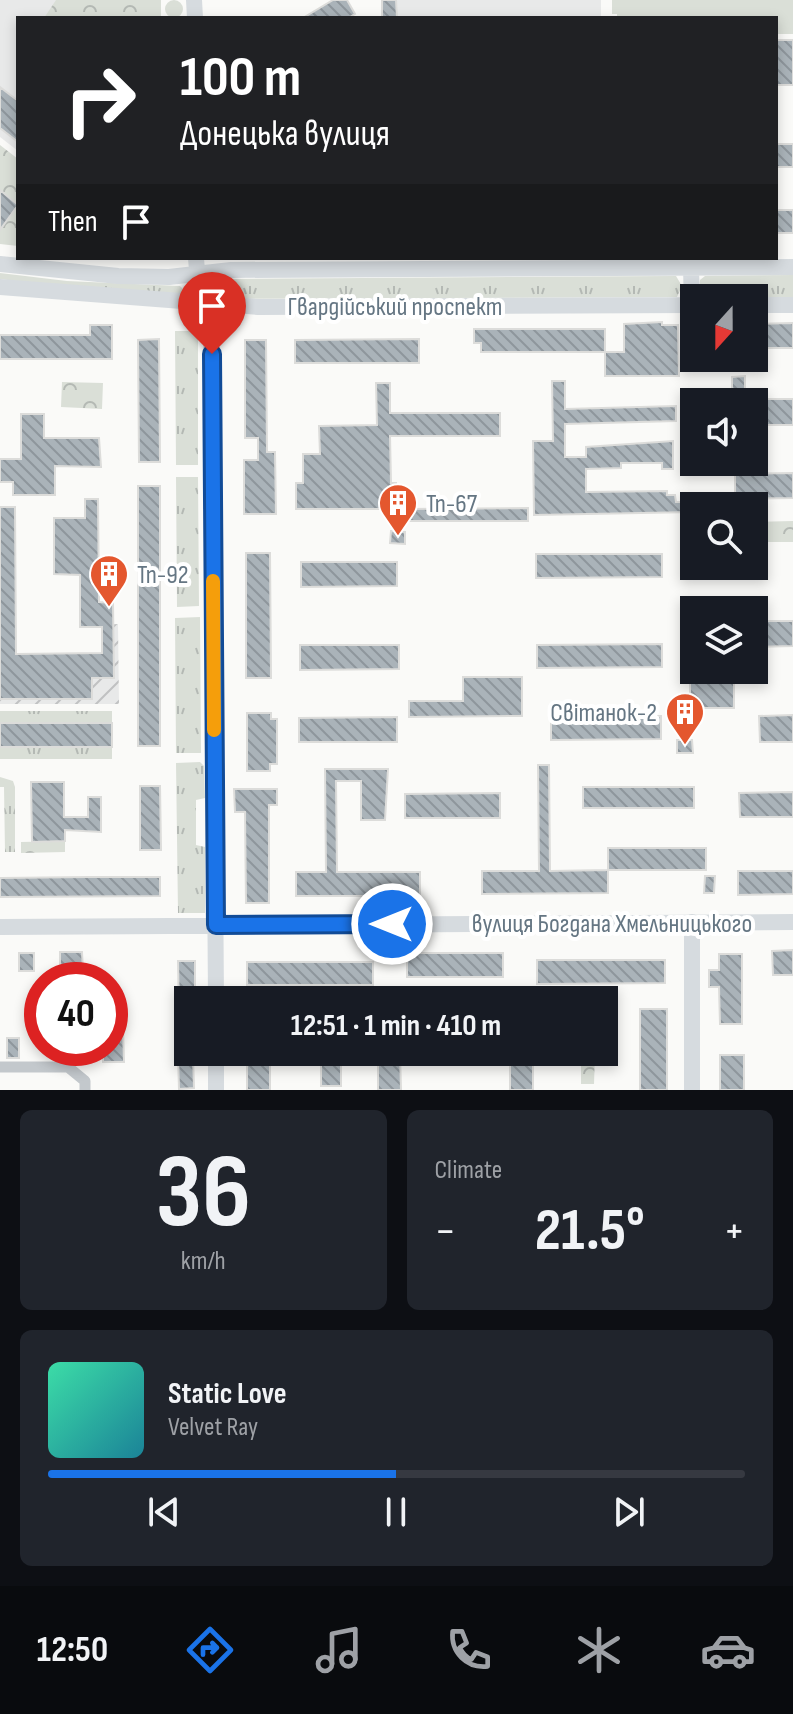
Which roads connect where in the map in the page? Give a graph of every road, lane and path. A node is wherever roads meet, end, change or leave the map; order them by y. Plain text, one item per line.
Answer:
1 (0, 264) edge
2 (196, 265) edge
3 (793, 267) edge
4 (691, 268) junction
5 (692, 284) edge
6 (0, 287) edge
7 (206, 305) junction
8 (680, 305) edge
9 (768, 305) edge
10 (793, 305) edge
11 (692, 922) junction
12 (793, 922) edge
13 (216, 925) junction
14 (0, 927) edge
15 (216, 986) edge
16 (216, 1066) edge
17 (0, 1067) edge
18 (85, 1090) edge
19 (216, 1090) edge
20 (692, 1090) edge

1 - 2 main road, Гвардійський проспект
2 - 4 main road, Гвардійський проспект
2 - 7 main road
3 - 4 main road, Гвардійський проспект
4 - 5 main road
6 - 7 main road, Гвардійський проспект
7 - 8 main road, Гвардійський проспект
7 - 13 main road
9 - 10 main road
11 - 12 main road, вулиця Богдана Хмельницького
11 - 13 main road, вулиця Богдана Хмельницького
11 - 20 main road
13 - 14 main road, вулиця Богдана Хмельницького
13 - 15 main road
16 - 19 main road
17 - 18 street

